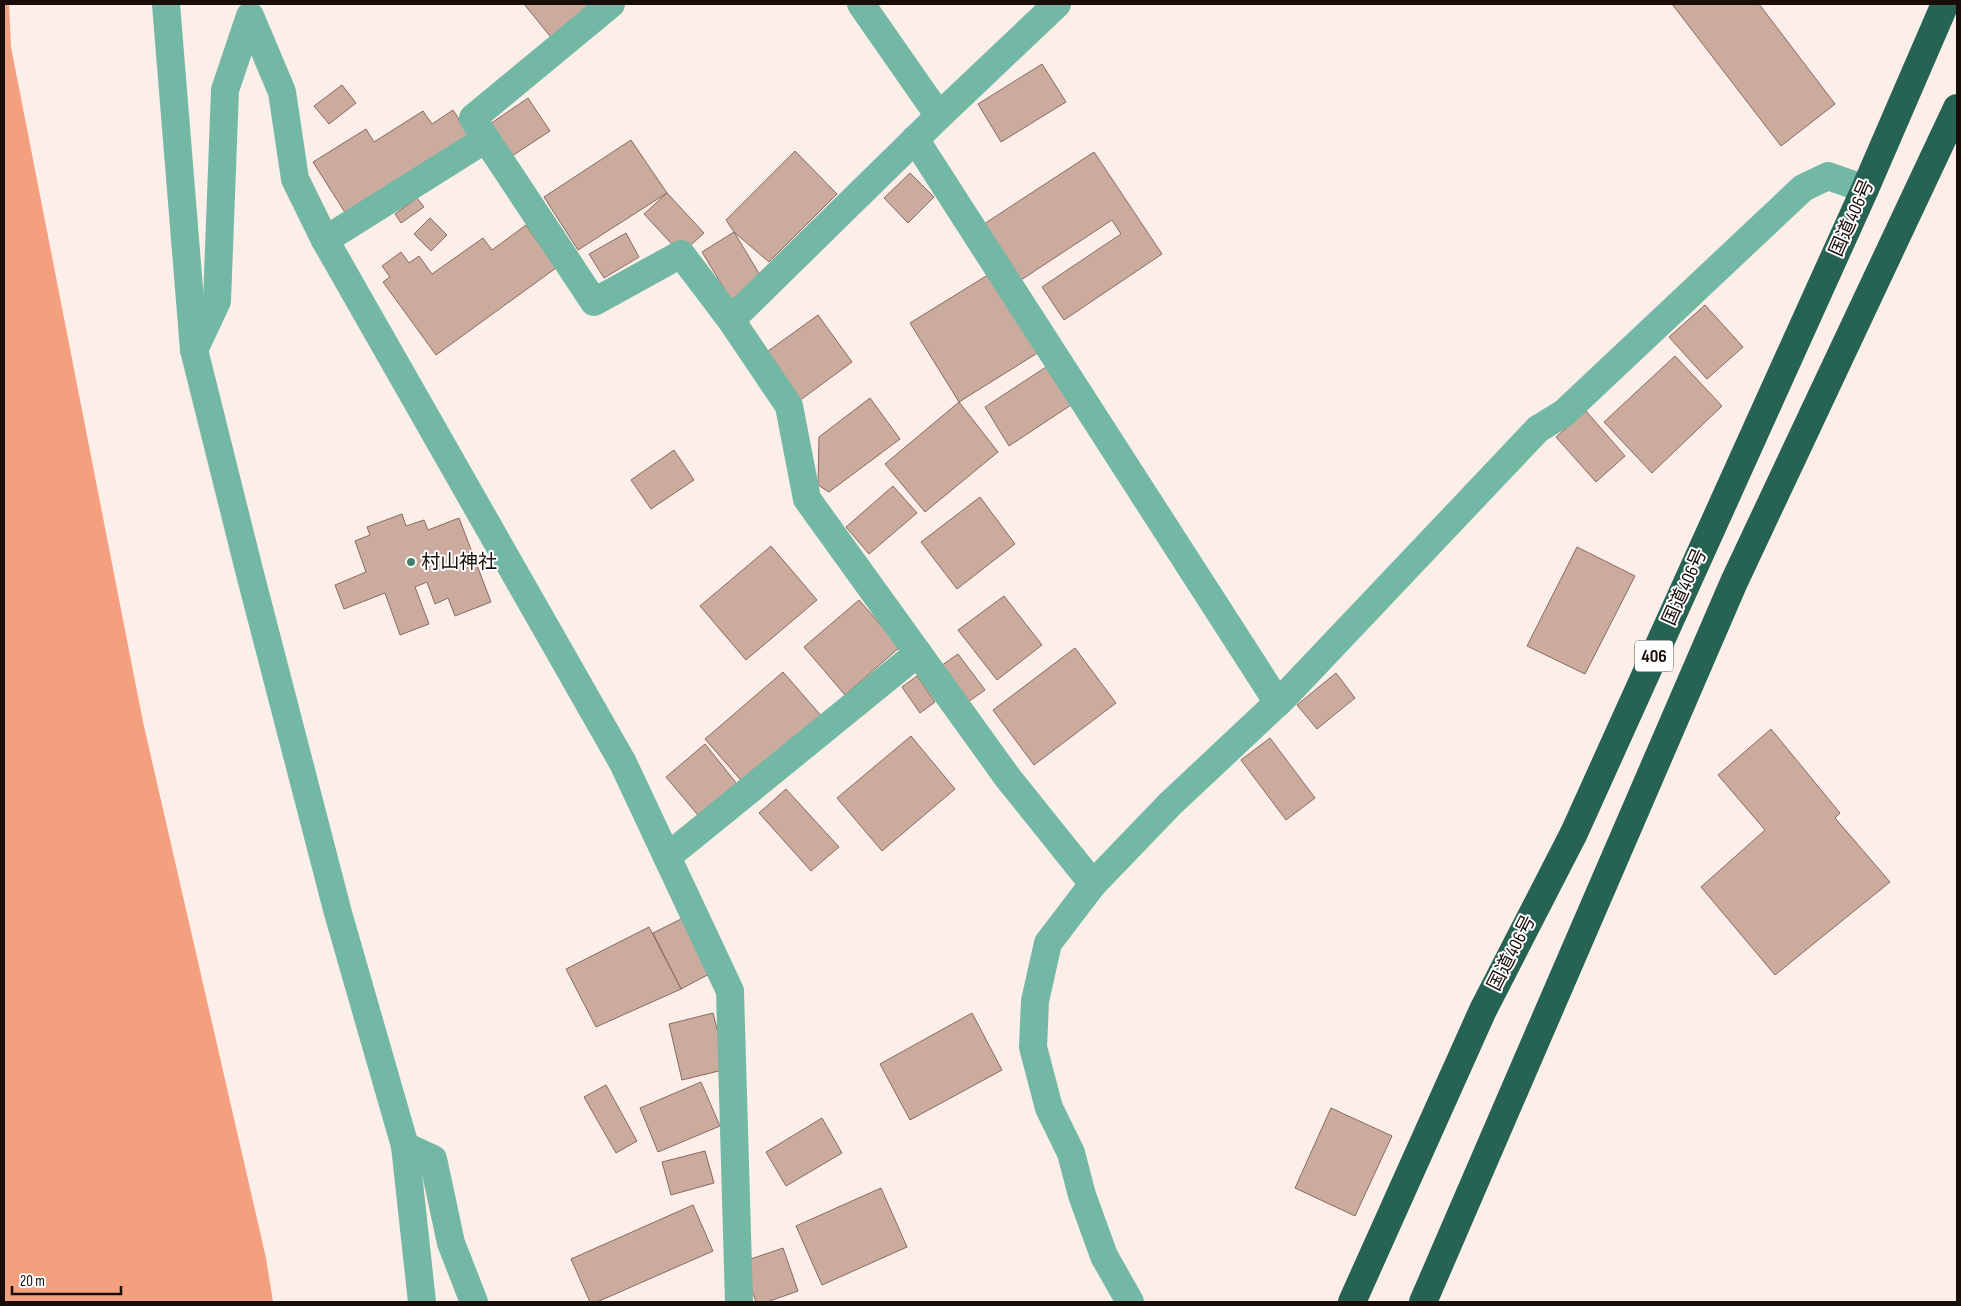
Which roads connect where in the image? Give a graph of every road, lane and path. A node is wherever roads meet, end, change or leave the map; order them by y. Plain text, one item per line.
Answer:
1 (166, 4) edge
2 (611, 4) edge
3 (861, 4) edge
4 (1057, 4) edge
5 (1945, 4) edge
6 (252, 10) edge
7 (1957, 108) edge
8 (939, 116) junction
9 (486, 139) junction
10 (915, 139) junction
11 (1865, 189) junction
12 (325, 240) junction
13 (732, 320) junction
14 (194, 350) junction
15 (918, 653) junction
16 (1278, 703) junction
17 (667, 857) junction
18 (1093, 884) junction
19 (406, 1146) junction
20 (422, 1302) edge
21 (474, 1302) edge
22 (739, 1302) edge
23 (1130, 1302) edge
24 (1352, 1302) edge
25 (1423, 1302) edge

1 - 14 street
2 - 9 street
3 - 8 street
4 - 8 street
5 - 11 highway, 国道406号 / 406
6 - 12 street
6 - 14 street
7 - 25 highway, 406
8 - 10 street
9 - 12 street
9 - 13 street
10 - 13 street
10 - 16 street
11 - 16 street
11 - 24 highway, 国道406号 / 406
12 - 17 street
13 - 15 street
14 - 19 street
15 - 17 street
15 - 18 street
16 - 18 street
17 - 22 street
18 - 23 street
19 - 20 street
19 - 21 street

